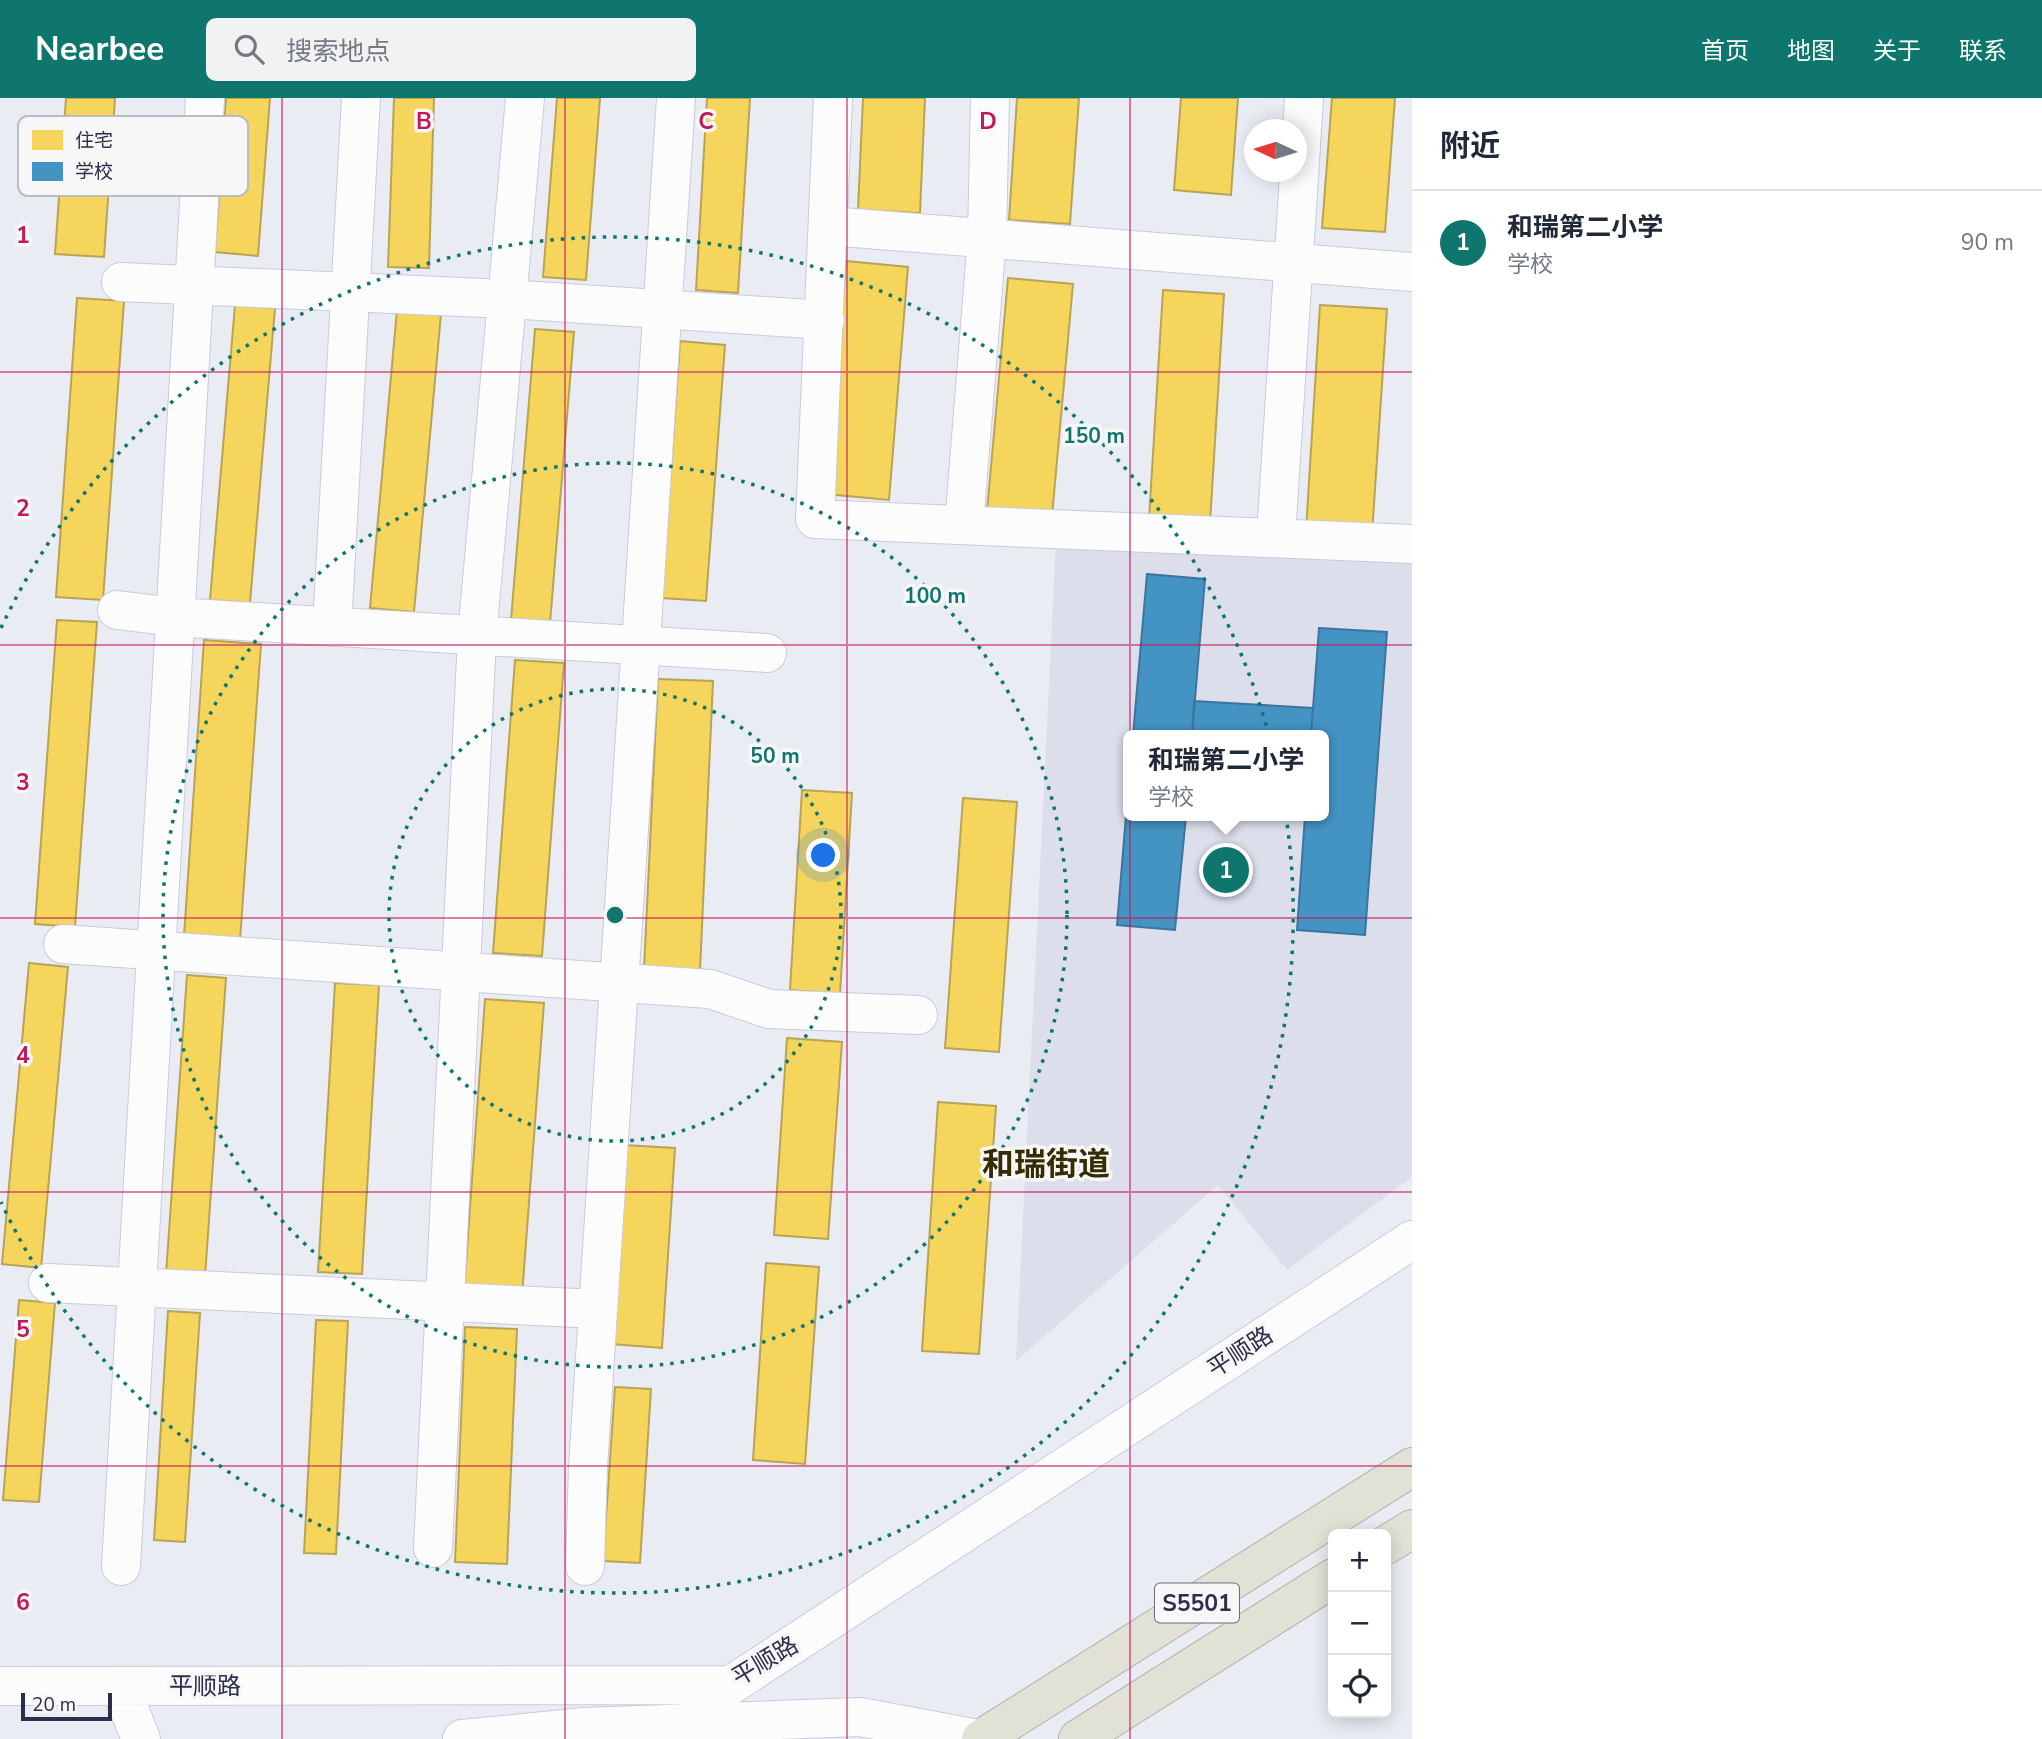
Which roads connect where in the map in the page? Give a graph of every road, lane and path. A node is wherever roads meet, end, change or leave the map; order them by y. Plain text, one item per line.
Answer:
1 (205, 98) edge
2 (361, 98) edge
3 (525, 98) edge
4 (676, 98) edge
5 (833, 98) edge
6 (990, 98) edge
7 (1304, 98) edge
8 (204, 116) edge
9 (199, 196) edge
10 (829, 226) junction
11 (987, 238) junction
12 (1295, 262) junction
13 (1412, 272) edge
14 (121, 282) dead end
15 (194, 287) junction
16 (352, 293) junction
17 (507, 299) junction
18 (662, 309) junction
19 (825, 320) junction
20 (964, 525) junction
21 (1276, 536) junction
22 (1412, 544) edge
23 (117, 610) dead end
24 (175, 617) junction
25 (332, 627) junction
26 (477, 636) junction
27 (641, 644) junction
28 (767, 653) dead end
29 (63, 944) dead end
30 (156, 952) junction
31 (463, 973) junction
32 (619, 983) junction
33 (918, 1015) dead end
34 (1412, 1240) edge
35 (48, 1283) dead end
36 (137, 1286) junction
37 (447, 1302) junction
38 (598, 1309) junction
39 (1412, 1467) edge
40 (1412, 1529) edge
41 (1391, 1542) edge
42 (433, 1548) dead end
43 (121, 1566) dead end
44 (585, 1566) dead end
45 (1328, 1581) edge
46 (0, 1686) edge
47 (120, 1686) junction
48 (141, 1739) edge
49 (462, 1739) edge
50 (979, 1739) edge
51 (1079, 1739) edge

1 - 8 street
2 - 16 street
3 - 17 street
4 - 18 street
5 - 10 street
6 - 11 street
7 - 12 street
9 - 15 street
10 - 11 street
10 - 19 street
11 - 12 street
11 - 20 street
12 - 13 street
12 - 21 street
14 - 15 street
15 - 16 street
15 - 24 street
16 - 17 street
16 - 25 street
17 - 18 street
17 - 26 street
18 - 19 street
18 - 27 street
19 - 20 street
20 - 21 street
21 - 22 street
23 - 24 street
24 - 25 street
24 - 30 street
25 - 26 street
26 - 27 street
26 - 31 street
27 - 28 street
27 - 32 street
29 - 30 street
30 - 31 street
30 - 36 street
31 - 32 street
31 - 37 street
32 - 33 street
32 - 38 street
34 - 47 street, 平顺路
35 - 36 street
36 - 37 street
36 - 43 street
37 - 38 street
37 - 42 street
38 - 44 street
39 - 50 highway, S5501
40 - 41 highway
45 - 51 highway, S5501
46 - 47 street, 平顺路
47 - 48 street
49 - 50 street

